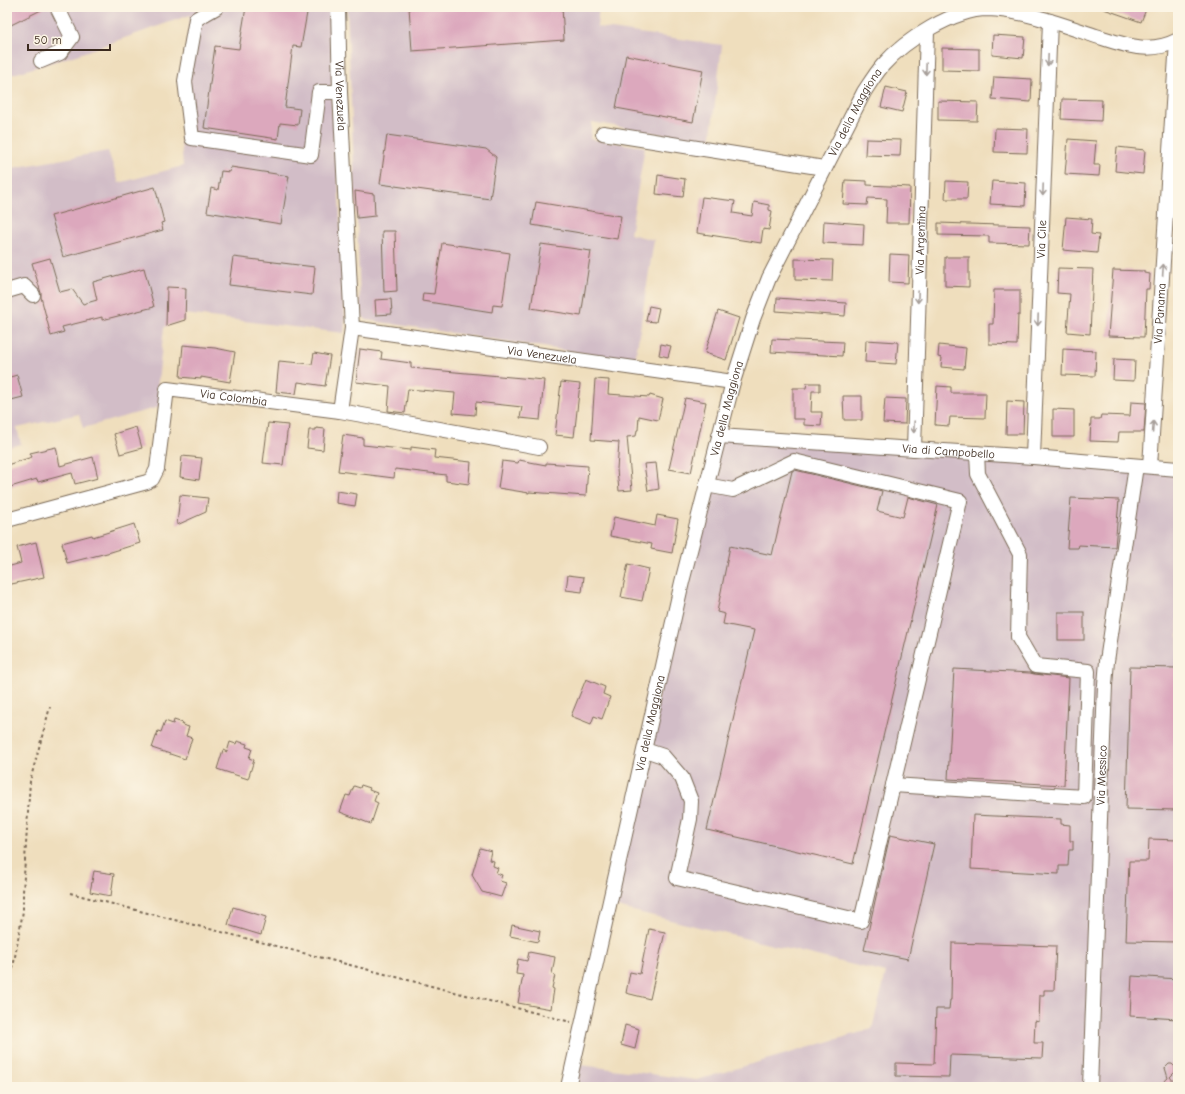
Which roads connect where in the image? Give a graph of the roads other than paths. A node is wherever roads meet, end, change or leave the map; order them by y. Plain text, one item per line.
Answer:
1 (57, 7) edge
2 (217, 7) edge
3 (338, 7) edge
4 (1050, 21) junction
5 (927, 30) junction
6 (1177, 41) edge
7 (41, 61) dead end
8 (340, 92) junction
9 (603, 133) dead end
10 (824, 168) junction
11 (7, 291) edge
12 (29, 291) dead end
13 (352, 328) junction
14 (732, 382) junction
15 (340, 411) junction
16 (719, 436) junction
17 (539, 447) dead end
18 (914, 449) junction
19 (977, 453) junction
20 (1033, 457) junction
21 (1136, 466) junction
22 (1150, 466) junction
23 (1178, 469) edge
24 (706, 485) junction
25 (7, 520) edge
26 (645, 750) junction
27 (893, 784) junction
28 (568, 1087) edge
29 (1090, 1087) edge

1 - 7 street
2 - 8 street
3 - 8 street, Via Venezuela
4 - 5 street, Via della Maggiona
4 - 6 street, Via della Maggiona
4 -> 20 street, Via Cile
5 - 10 street, Via della Maggiona
5 -> 18 street, Via Argentina
22 -> 6 street, Via Panama
8 - 13 street, Via Venezuela
9 - 10 street
10 - 14 street, Via della Maggiona
11 - 12 street
13 - 14 street, Via Venezuela
13 - 15 street, Via Venezuela
14 - 16 street, Via della Maggiona
15 - 17 street, Via Colombia
15 - 25 street, Via Colombia
16 - 18 street, Via di Campobello
16 - 24 street, Via della Maggiona
18 - 19 street, Via di Campobello
19 - 20 street, Via di Campobello
19 - 27 street
20 - 21 street, Via di Campobello
21 - 22 street, Via di Campobello
21 - 29 street, Via Messico
22 - 23 street, Via di Campobello
24 - 26 street, Via della Maggiona
24 - 27 street
26 - 27 street
26 - 28 street, Via della Maggiona

